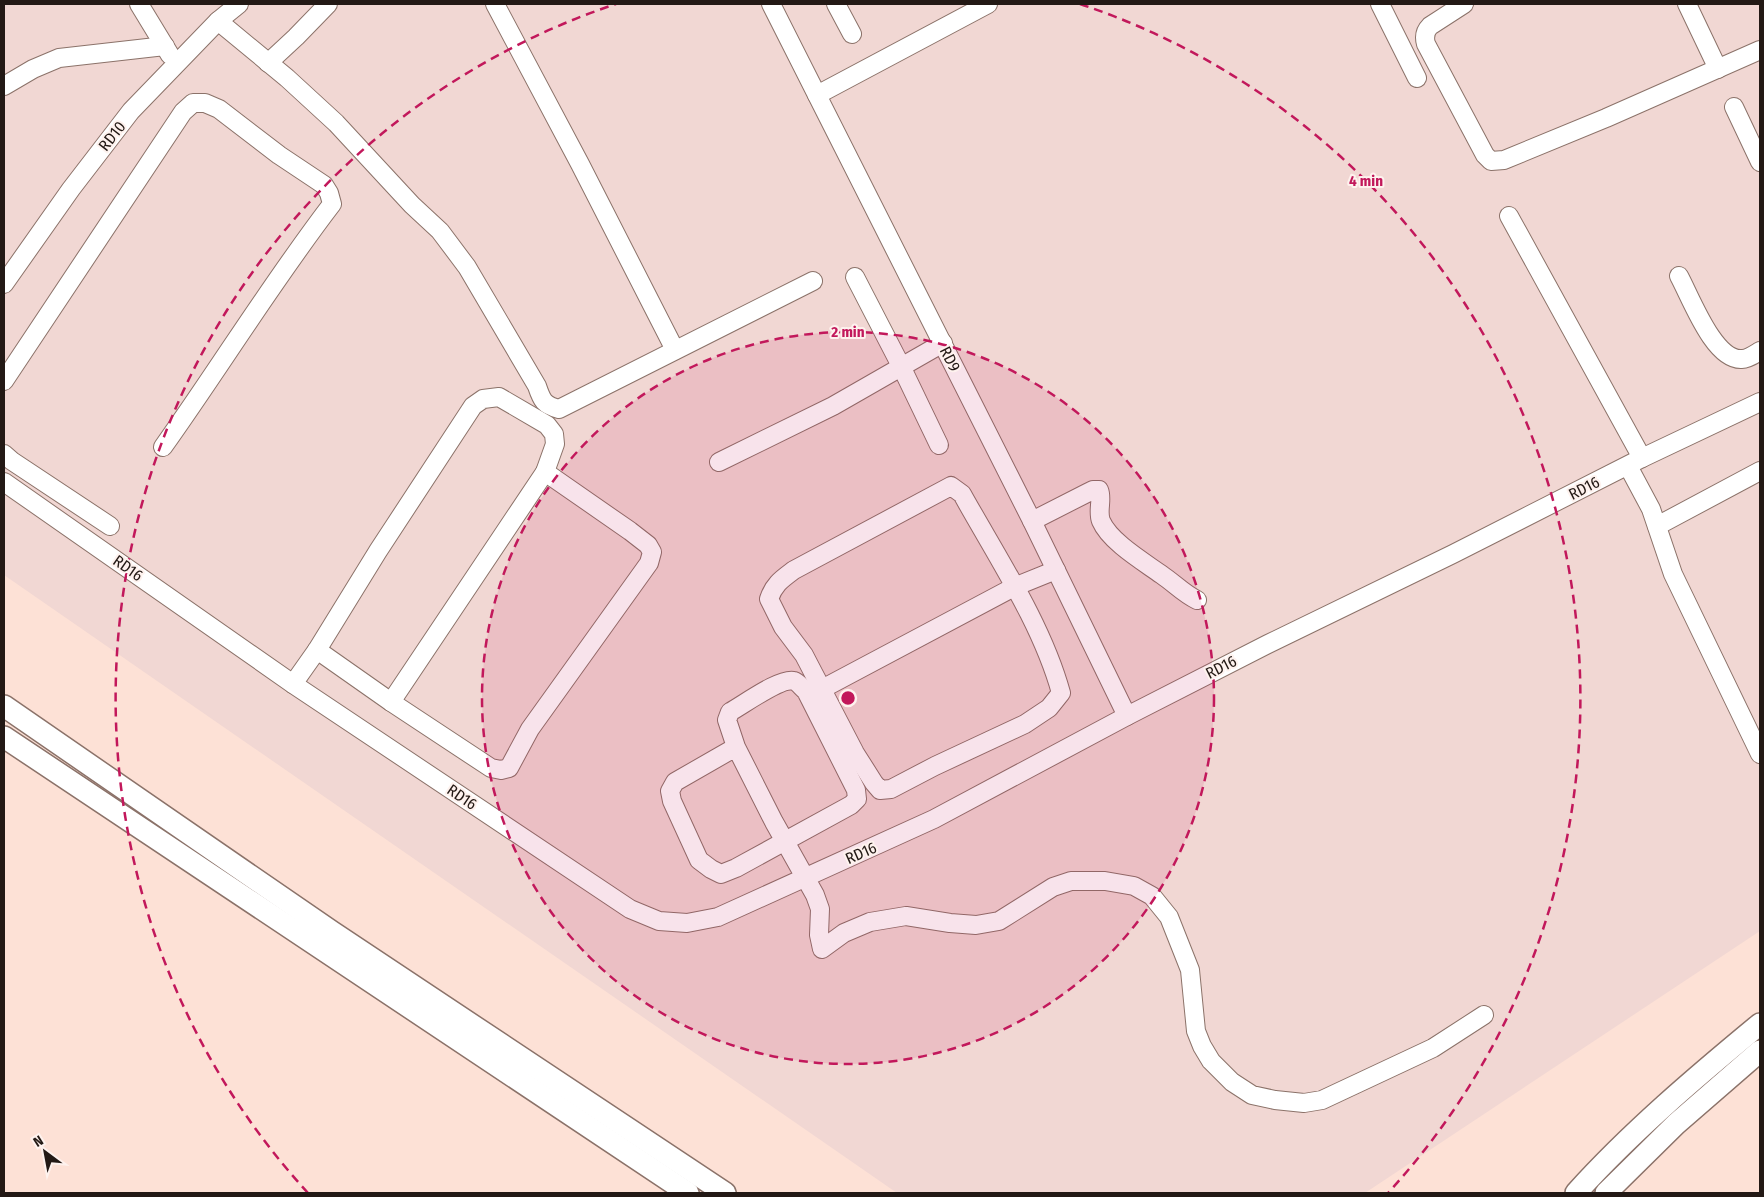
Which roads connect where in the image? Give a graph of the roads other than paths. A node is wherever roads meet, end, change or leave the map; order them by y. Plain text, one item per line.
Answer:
1 (139, 4) edge
2 (239, 4) edge
3 (328, 4) edge
4 (495, 4) edge
5 (770, 4) edge
6 (836, 4) edge
7 (988, 4) edge
8 (1380, 4) edge
9 (1464, 4) edge
10 (1687, 4) edge
11 (218, 21) junction
12 (852, 34) dead end
13 (165, 46) junction
14 (1760, 50) edge
15 (268, 63) junction
16 (176, 64) junction
17 (1718, 69) junction
18 (1417, 78) dead end
19 (4, 86) edge
20 (817, 95) junction
21 (1734, 107) dead end
22 (1760, 162) edge
23 (1509, 216) dead end
24 (1679, 276) dead end
25 (855, 277) dead end
26 (813, 281) dead end
27 (4, 284) edge
28 (943, 343) junction
29 (675, 350) junction
30 (1760, 351) edge
31 (10, 355) edge
32 (901, 366) junction
33 (4, 381) edge
34 (1760, 402) edge
35 (939, 445) dead end
36 (162, 447) dead end
37 (4, 454) edge
38 (719, 462) dead end
39 (1635, 462) junction
40 (1760, 470) edge
41 (545, 472) junction
42 (4, 482) edge
43 (1032, 521) junction
44 (110, 526) dead end
45 (1658, 526) junction
46 (1056, 570) junction
47 (1014, 587) junction
48 (1197, 600) dead end
49 (317, 650) junction
50 (293, 684) junction
51 (822, 690) junction
52 (391, 702) junction
53 (4, 706) edge
54 (1127, 716) junction
55 (4, 737) edge
56 (736, 747) junction
57 (1760, 754) edge
58 (784, 840) junction
59 (805, 878) junction
60 (1484, 1015) dead end
61 (1760, 1024) edge
62 (1760, 1051) edge
63 (688, 1193) edge
64 (725, 1193) edge
65 (1576, 1193) edge
66 (1606, 1193) edge

1 - 13 street
2 - 11 street, RD10
3 - 15 street
4 - 29 street
5 - 20 street, RD9
6 - 12 street
7 - 20 street
8 - 18 street
9 - 17 street
10 - 17 street
11 - 15 street
11 - 16 street, RD10
13 - 16 street
13 - 19 street
14 - 17 street
15 - 29 street
16 - 27 street, RD10
20 - 28 street, RD9
21 - 22 street
23 - 39 street
24 - 30 street
25 - 32 street
26 - 29 street
28 - 32 street
28 - 43 street, RD9
31 - 33 street
31 - 36 street
32 - 35 street
32 - 38 street
34 - 39 street, RD16
37 - 44 street
39 - 45 street
39 - 54 street, RD16
40 - 45 street
41 - 49 street
41 - 52 street
41 - 52 street
42 - 50 street, RD16
43 - 46 street, RD9
43 - 48 street
45 - 57 street
46 - 47 street
46 - 54 street, RD9
47 - 51 street
47 - 51 street
47 - 51 street
49 - 50 street
49 - 52 street
50 - 59 street, RD16
53 - 64 main road
54 - 59 street, RD16
55 - 63 main road
56 - 58 street
56 - 58 street
56 - 58 street
58 - 59 street
59 - 60 street
61 - 65 main road
62 - 66 main road

